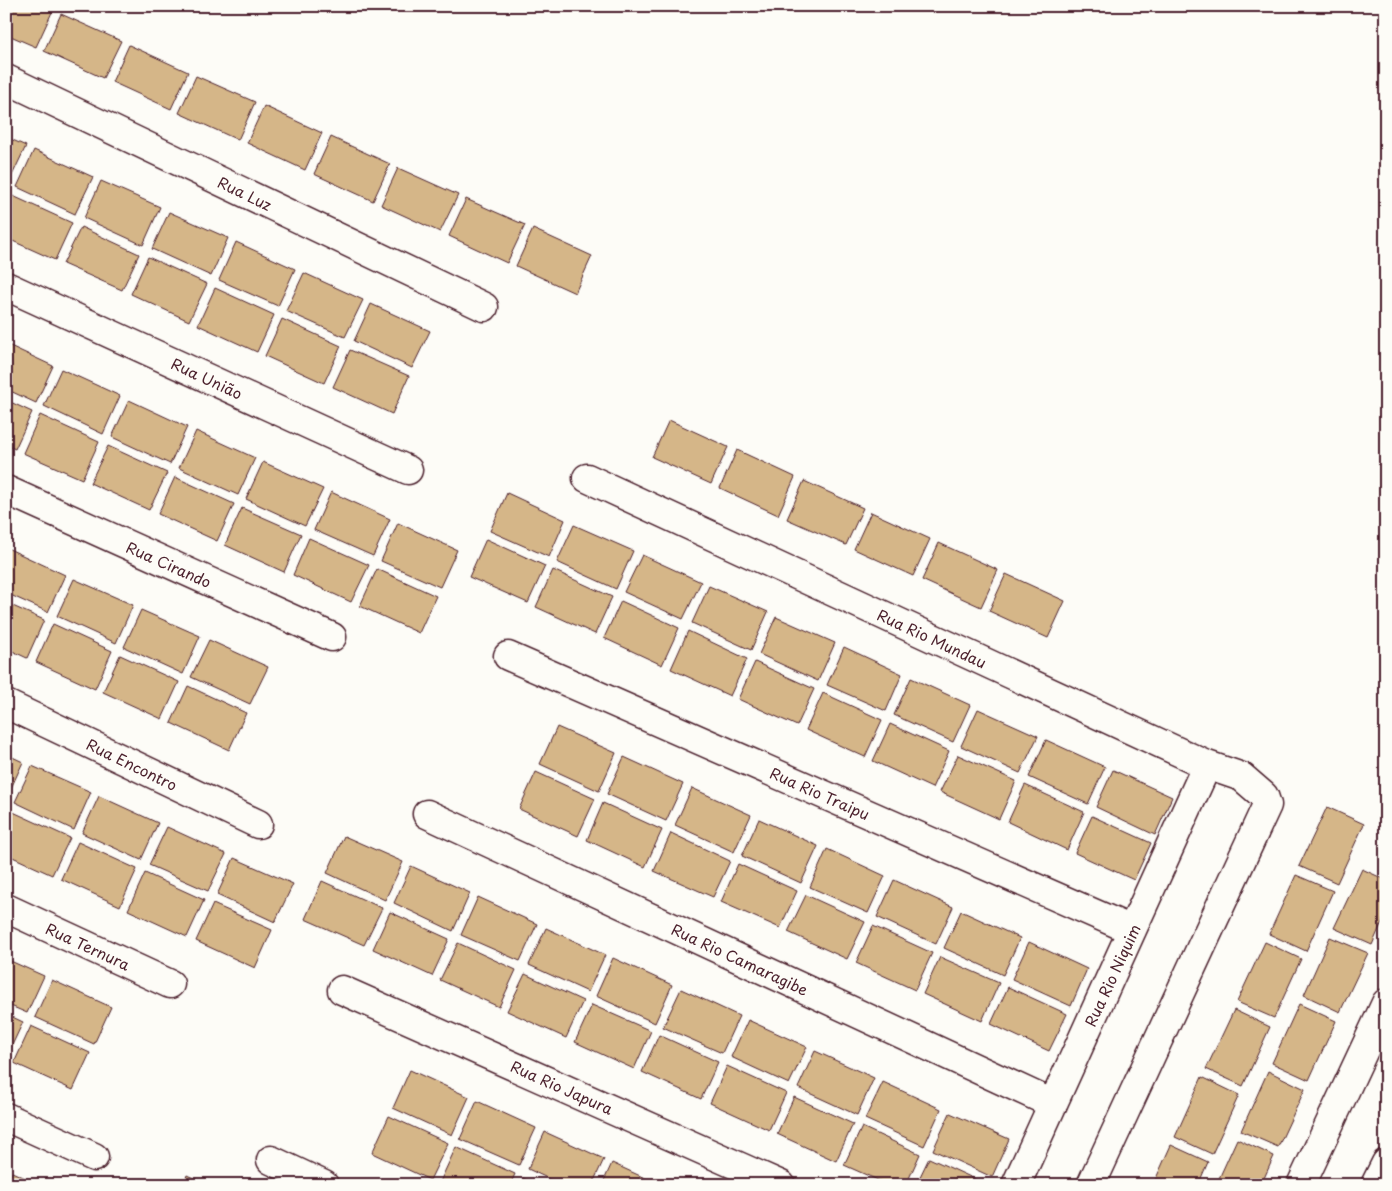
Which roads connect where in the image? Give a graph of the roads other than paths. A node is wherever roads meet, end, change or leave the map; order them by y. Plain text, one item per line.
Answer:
1 (6, 79) edge
2 (6, 286) edge
3 (484, 307) dead end
4 (408, 470) dead end
5 (587, 478) dead end
6 (6, 490) edge
7 (332, 637) dead end
8 (508, 656) dead end
9 (6, 704) edge
10 (1207, 765) junction
11 (427, 814) dead end
12 (258, 824) dead end
13 (6, 908) edge
14 (1132, 930) junction
15 (170, 984) dead end
16 (342, 990) dead end
17 (1386, 1003) edge
18 (1053, 1104) junction
19 (6, 1117) edge
20 (94, 1157) dead end
21 (272, 1160) dead end
22 (1386, 1163) edge
23 (324, 1185) edge
24 (782, 1185) edge
25 (1016, 1185) edge
26 (1090, 1185) edge
27 (1301, 1185) edge
28 (1376, 1185) edge

1 - 3 street, Rua Luz
2 - 4 street, Rua União
5 - 10 street, Rua Rio Mundau
6 - 7 street, Rua Cirando
8 - 14 street, Rua Rio Traipu
9 - 12 street, Rua Encontro
10 - 14 street, Rua Rio Niquim
10 - 26 street, Rua Rio Mundau
11 - 18 street, Rua Rio Camaragibe
13 - 15 street, Rua Ternura
14 - 18 street, Rua Rio Niquim
16 - 24 street, Rua Rio Japura
17 - 27 street
18 - 25 street, Rua Rio Niquim
19 - 20 street
21 - 23 street
22 - 28 street

